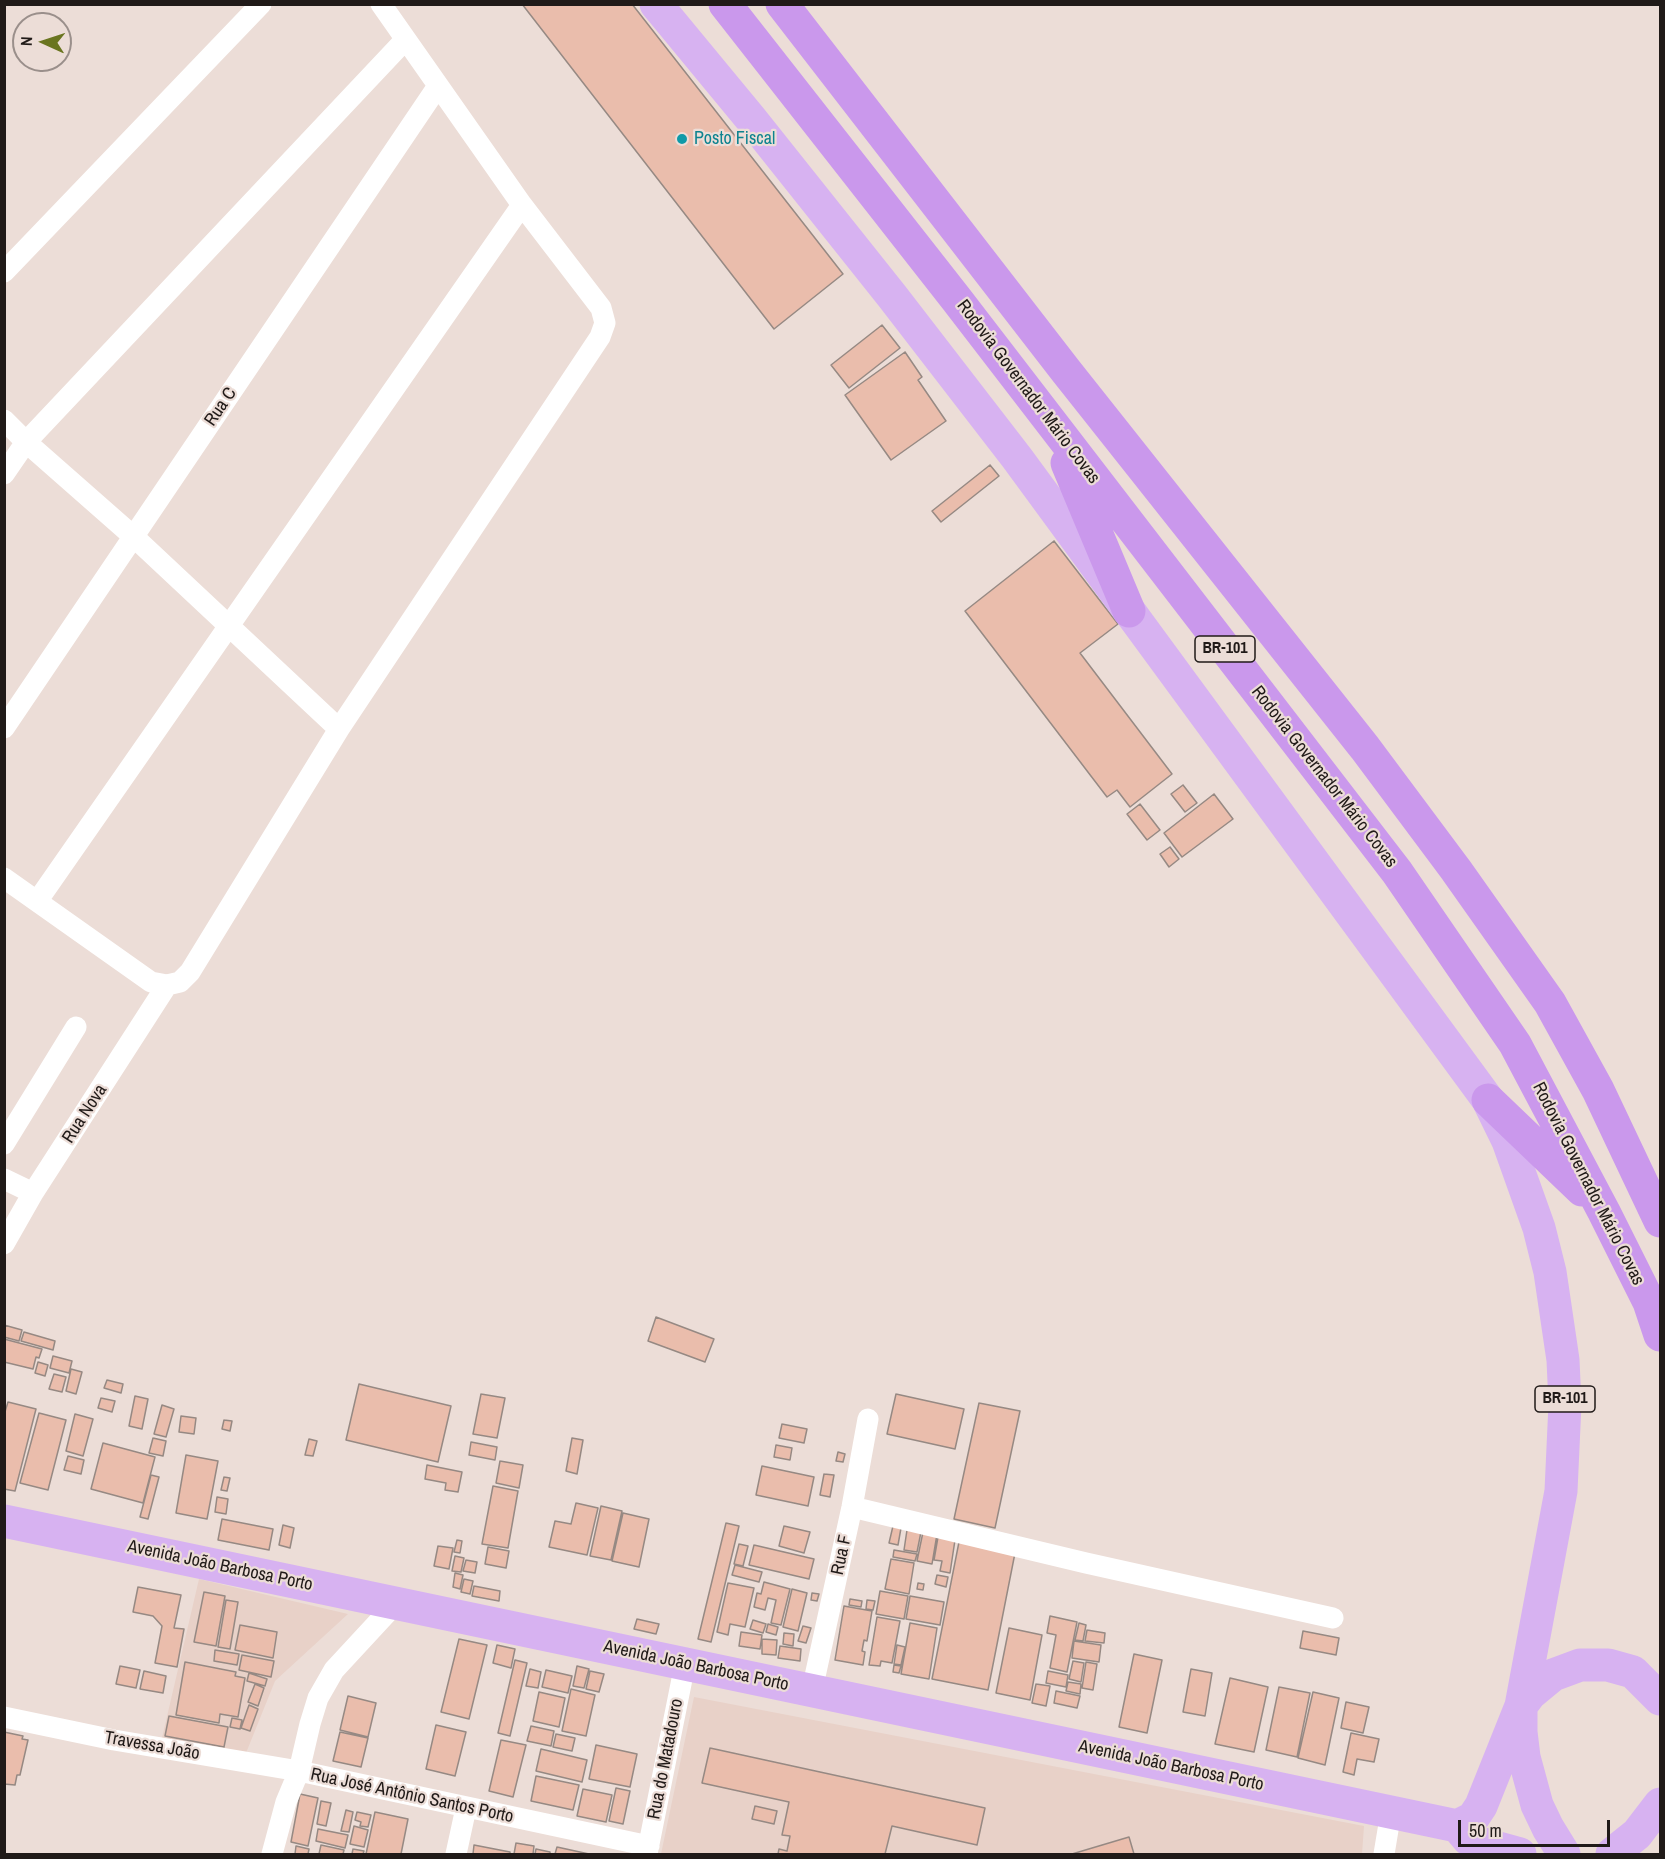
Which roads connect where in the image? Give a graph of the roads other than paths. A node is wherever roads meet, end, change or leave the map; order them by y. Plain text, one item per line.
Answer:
1 (261, 4) edge
2 (381, 4) edge
3 (656, 4) edge
4 (725, 4) edge
5 (782, 4) edge
6 (405, 40) junction
7 (438, 86) junction
8 (522, 205) junction
9 (4, 273) edge
10 (4, 420) edge
11 (1050, 422) junction
12 (26, 442) junction
13 (4, 474) edge
14 (134, 537) junction
15 (1129, 611) junction
16 (229, 625) junction
17 (4, 728) edge
18 (339, 729) junction
19 (4, 878) edge
20 (38, 900) junction
21 (167, 985) junction
22 (76, 1027) dead end
23 (1488, 1100) junction
24 (4, 1144) edge
25 (4, 1179) edge
26 (33, 1193) junction
27 (1604, 1212) junction
28 (1660, 1221) edge
29 (4, 1244) edge
30 (1660, 1335) edge
31 (868, 1419) dead end
32 (852, 1507) junction
33 (4, 1521) edge
34 (396, 1603) junction
35 (1333, 1618) dead end
36 (685, 1664) junction
37 (812, 1690) junction
38 (1660, 1699) edge
39 (1521, 1706) junction
40 (4, 1717) edge
41 (299, 1771) junction
42 (1660, 1804) edge
43 (466, 1808) junction
44 (1393, 1813) junction
45 (1457, 1826) junction
46 (648, 1850) edge
47 (272, 1854) edge
48 (456, 1854) edge
49 (1384, 1854) edge
50 (1520, 1854) edge
51 (1564, 1854) edge
52 (1612, 1854) edge

1 - 9 street
2 - 6 street
3 - 15 main road
4 - 11 highway, Rodovia Governador Mário Covas / BR-101
5 - 28 highway, BR-101
6 - 7 street
6 - 12 street
7 - 8 street
7 - 14 street, Rua C
8 - 16 street
8 - 18 street
10 - 12 street
11 - 15 highway
11 - 27 highway, Rodovia Governador Mário Covas / BR-101
12 - 13 street
12 - 14 street
14 - 16 street
14 - 17 street, Rua C
15 - 23 main road
16 - 18 street
16 - 20 street
18 - 21 street
19 - 20 street
20 - 21 street
21 - 26 street, Rua Nova
22 - 24 street
23 - 27 highway
23 - 39 main road, BR-101
25 - 26 street
26 - 29 street, Rua Nova
27 - 30 highway, Rodovia Governador Mário Covas / BR-101
31 - 32 street, Rua F
32 - 35 street
32 - 37 street, Rua F
33 - 34 main road, Avenida João Barbosa Porto
34 - 36 main road, Avenida João Barbosa Porto
34 - 41 street, Rua José Antônio Santos Porto
36 - 37 main road, Avenida João Barbosa Porto
36 - 46 street, Rua do Matadouro
37 - 44 main road, Avenida João Barbosa Porto
38 - 39 main road
39 - 45 main road
39 - 51 main road
40 - 41 street, Travessa João
41 - 43 street, Rua José Antônio Santos Porto
41 - 47 street
42 - 52 main road
43 - 46 street, Rua José Antônio Santos Porto
43 - 48 street
44 - 45 main road, Avenida João Barbosa Porto
44 - 49 street
45 - 50 main road

